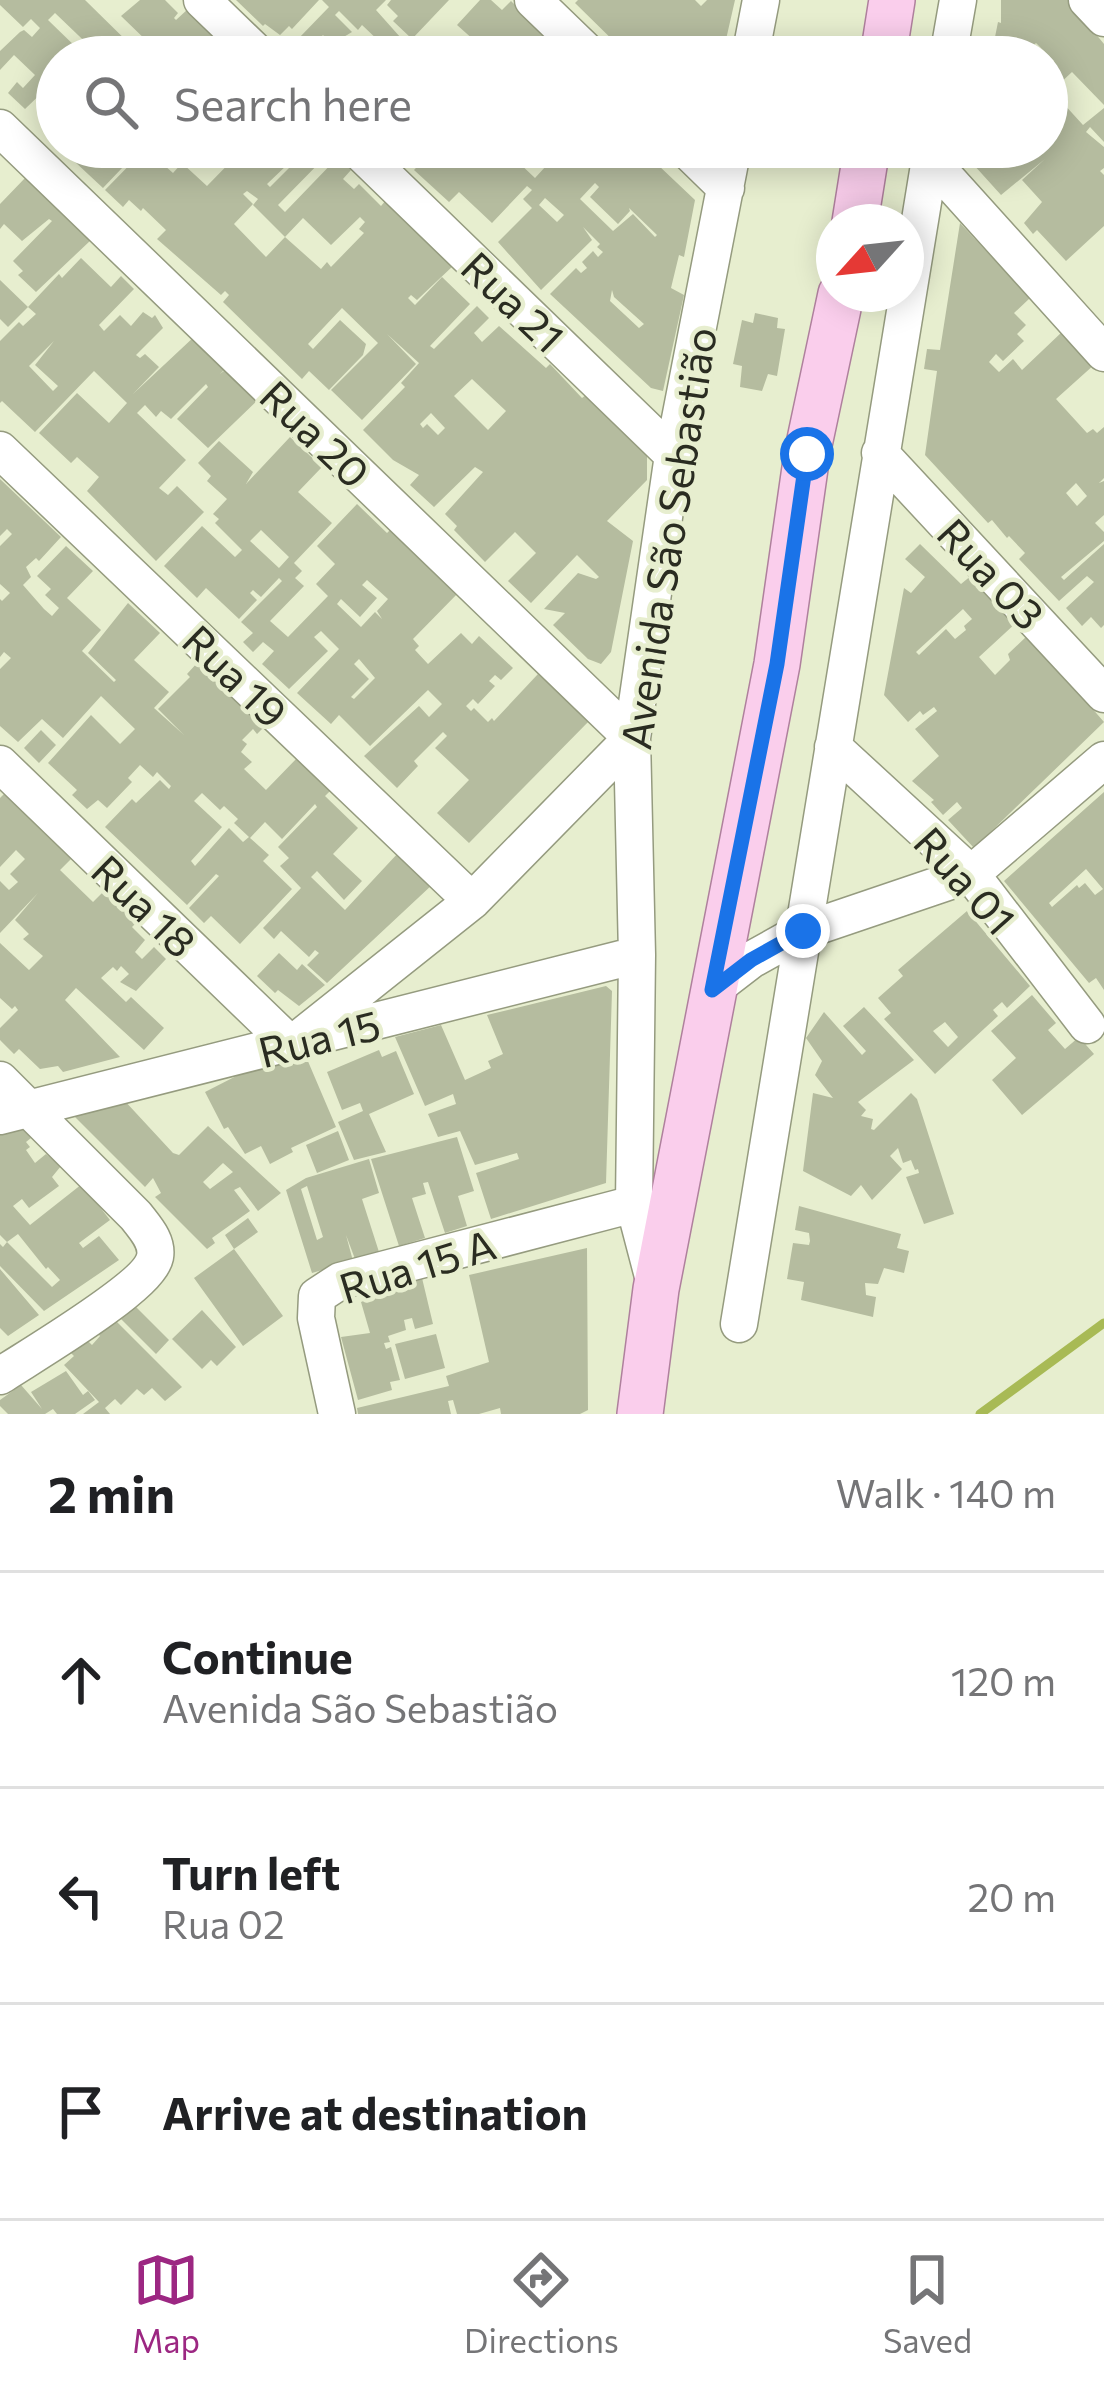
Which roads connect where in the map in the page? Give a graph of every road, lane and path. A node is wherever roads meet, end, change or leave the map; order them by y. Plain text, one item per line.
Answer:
1 (202, 0) edge
2 (533, 0) edge
3 (761, 0) edge
4 (892, 0) edge
5 (958, 0) edge
6 (1087, 0) edge
7 (1104, 18) edge
8 (240, 36) edge
9 (570, 36) edge
10 (754, 36) edge
11 (886, 36) edge
12 (952, 36) edge
13 (0, 128) edge
14 (36, 163) edge
15 (41, 168) edge
16 (377, 168) edge
17 (706, 168) edge
18 (730, 168) edge
19 (864, 168) edge
20 (928, 168) edge
21 (944, 168) edge
22 (726, 188) junction
23 (858, 204) edge
24 (837, 312) edge
25 (1104, 353) edge
26 (0, 450) edge
27 (880, 453) junction
28 (674, 455) junction
29 (1104, 694) edge
30 (632, 738) junction
31 (832, 747) junction
32 (1104, 760) edge
33 (0, 764) edge
34 (971, 874) junction
35 (472, 901) junction
36 (803, 931) junction
37 (637, 955) junction
38 (712, 990) junction
39 (1087, 1025) dead end
40 (291, 1045) junction
41 (0, 1080) edge
42 (15, 1112) edge
43 (634, 1204) junction
44 (656, 1289) junction
45 (739, 1324) dead end
46 (0, 1376) edge
47 (337, 1414) edge
48 (640, 1414) edge

1 - 8 street
2 - 9 street
3 - 10 street
4 - 11 main road
5 - 12 street
6 - 7 street
13 - 14 street, Rua 20
15 - 30 street, Rua 20
16 - 28 street, Rua 21
17 - 22 street
18 - 22 street, Avenida São Sebastião
19 - 23 main road
20 - 27 street
21 - 25 street
22 - 28 street, Avenida São Sebastião
24 - 38 main road, Avenida São Sebastião
26 - 35 street, Rua 19
27 - 29 street, Rua 03
27 - 31 street
28 - 30 street, Avenida São Sebastião
30 - 35 street
30 - 37 street, Avenida São Sebastião
31 - 34 street, Rua 01
31 - 36 street
32 - 34 street
33 - 40 street, Rua 18
34 - 36 street
34 - 39 street, Rua 01
35 - 40 street
36 - 38 street
36 - 45 street
37 - 40 street, Rua 15
37 - 43 street, Avenida São Sebastião
38 - 44 main road, Avenida São Sebastião
40 - 42 street, Rua 15
41 - 42 street
42 - 46 street
43 - 44 street, Avenida São Sebastião
43 - 47 street, Rua 15 A
44 - 48 main road, Avenida São Sebastião

